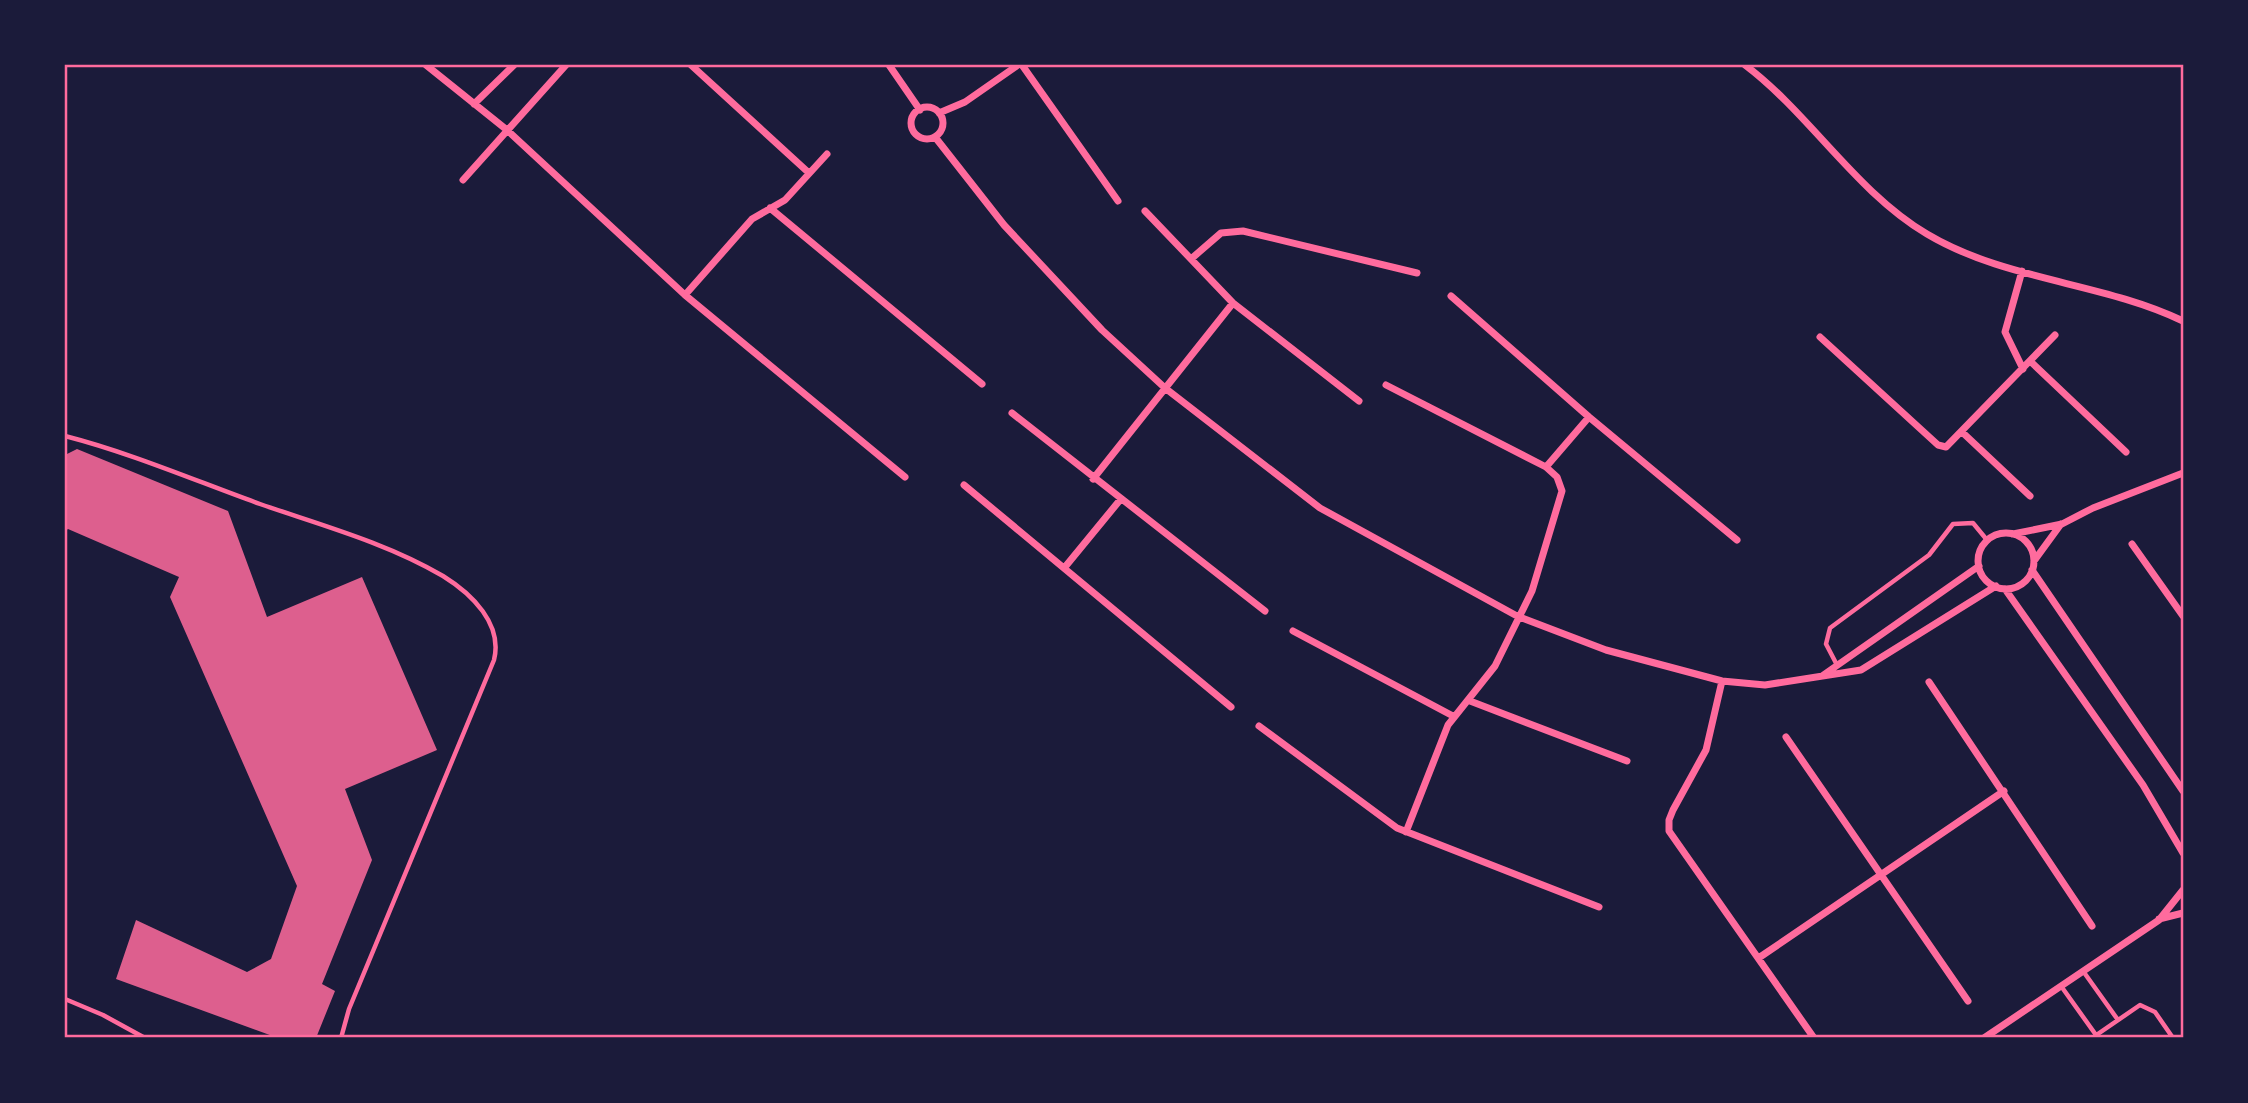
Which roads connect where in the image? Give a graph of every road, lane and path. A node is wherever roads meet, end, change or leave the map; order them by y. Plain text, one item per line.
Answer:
1 (426, 65) edge
2 (514, 65) edge
3 (566, 65) edge
4 (691, 65) edge
5 (889, 65) edge
6 (1020, 65) edge
7 (1745, 65) edge
8 (474, 104) junction
9 (920, 110) junction
10 (939, 113) junction
11 (507, 130) junction
12 (935, 137) junction
13 (827, 153) dead end
14 (810, 173) junction
15 (463, 180) dead end
16 (1118, 201) dead end
17 (770, 208) junction
18 (1145, 211) dead end
19 (1191, 259) junction
20 (2022, 271) junction
21 (1417, 273) dead end
22 (685, 296) junction
23 (1451, 296) dead end
24 (1233, 303) junction
25 (2183, 321) edge
26 (2055, 335) dead end
27 (1820, 337) dead end
28 (2030, 361) junction
29 (2023, 369) junction
30 (982, 384) dead end
31 (1385, 385) dead end
32 (1165, 388) junction
33 (1359, 401) dead end
34 (1012, 413) dead end
35 (1589, 417) junction
36 (1962, 432) junction
37 (65, 436) edge
38 (2126, 452) dead end
39 (1546, 467) junction
40 (2183, 473) edge
41 (905, 477) dead end
42 (1093, 479) junction
43 (964, 485) dead end
44 (2030, 496) dead end
45 (1120, 500) junction
46 (2062, 524) junction
47 (2013, 534) junction
48 (1737, 540) dead end
49 (1987, 540) junction
50 (2132, 544) dead end
51 (2034, 561) junction
52 (1979, 566) junction
53 (1065, 567) junction
54 (2032, 570) junction
55 (1996, 586) junction
56 (2005, 589) junction
57 (1265, 611) dead end
58 (1517, 615) junction
59 (2183, 616) edge
60 (1293, 631) dead end
61 (1838, 666) junction
62 (1822, 676) junction
63 (1722, 681) junction
64 (1929, 682) dead end
65 (1469, 701) junction
66 (1231, 707) dead end
67 (1453, 716) junction
68 (1259, 726) dead end
69 (1786, 737) dead end
70 (1627, 761) dead end
71 (2004, 791) junction
72 (2183, 791) edge
73 (1406, 832) junction
74 (2183, 853) edge
75 (1882, 874) junction
76 (2183, 890) edge
77 (1600, 906) dead end
78 (2183, 913) edge
79 (2159, 920) junction
80 (2092, 926) dead end
81 (1760, 957) junction
82 (2083, 971) junction
83 (2061, 986) junction
84 (65, 999) edge
85 (1968, 1001) dead end
86 (2118, 1020) junction
87 (2094, 1037) edge
88 (145, 1038) edge
89 (341, 1038) edge
90 (1814, 1038) edge
91 (1984, 1038) edge
92 (2173, 1038) edge

1 - 8 street
2 - 8 street
3 - 11 street
4 - 14 street
5 - 9 street
6 - 10 street
6 - 16 street
7 - 20 street
8 - 11 street
9 - 10 street
9 - 12 street
10 - 12 street
11 - 15 street
11 - 22 street
12 - 32 street
13 - 14 street
14 - 17 street
17 - 22 street
17 - 30 street
18 - 19 street
19 - 21 street
19 - 24 street
20 - 25 street
20 - 29 street
22 - 41 street
23 - 35 street
24 - 32 street
24 - 33 street
26 - 28 street
27 - 36 street
28 - 29 street
28 - 38 street
29 - 36 street
31 - 39 street
32 - 42 street
32 - 58 street
34 - 42 street
35 - 39 street
35 - 48 street
36 - 44 street
37 - 89 lane
39 - 58 street
40 - 46 street
42 - 45 street
43 - 53 street
45 - 53 street
45 - 57 street
46 - 47 street
46 - 51 street
47 - 49 street
47 - 51 street
49 - 52 street
49 - 61 lane
50 - 59 street
51 - 54 street
52 - 55 street
52 - 61 street
53 - 66 street
54 - 56 street
54 - 72 street
55 - 56 street
55 - 62 street
56 - 74 street
58 - 63 street
58 - 65 street
60 - 67 street
61 - 62 street
62 - 63 street
63 - 81 street
64 - 71 street
65 - 67 street
65 - 70 street
67 - 73 street
68 - 73 street
69 - 75 street
71 - 75 street
71 - 80 street
73 - 77 street
75 - 81 street
75 - 85 street
76 - 79 street
78 - 79 street
79 - 82 street
81 - 90 street
82 - 83 street
82 - 86 lane
83 - 87 lane
83 - 91 street
84 - 88 lane
86 - 87 lane
86 - 92 lane

